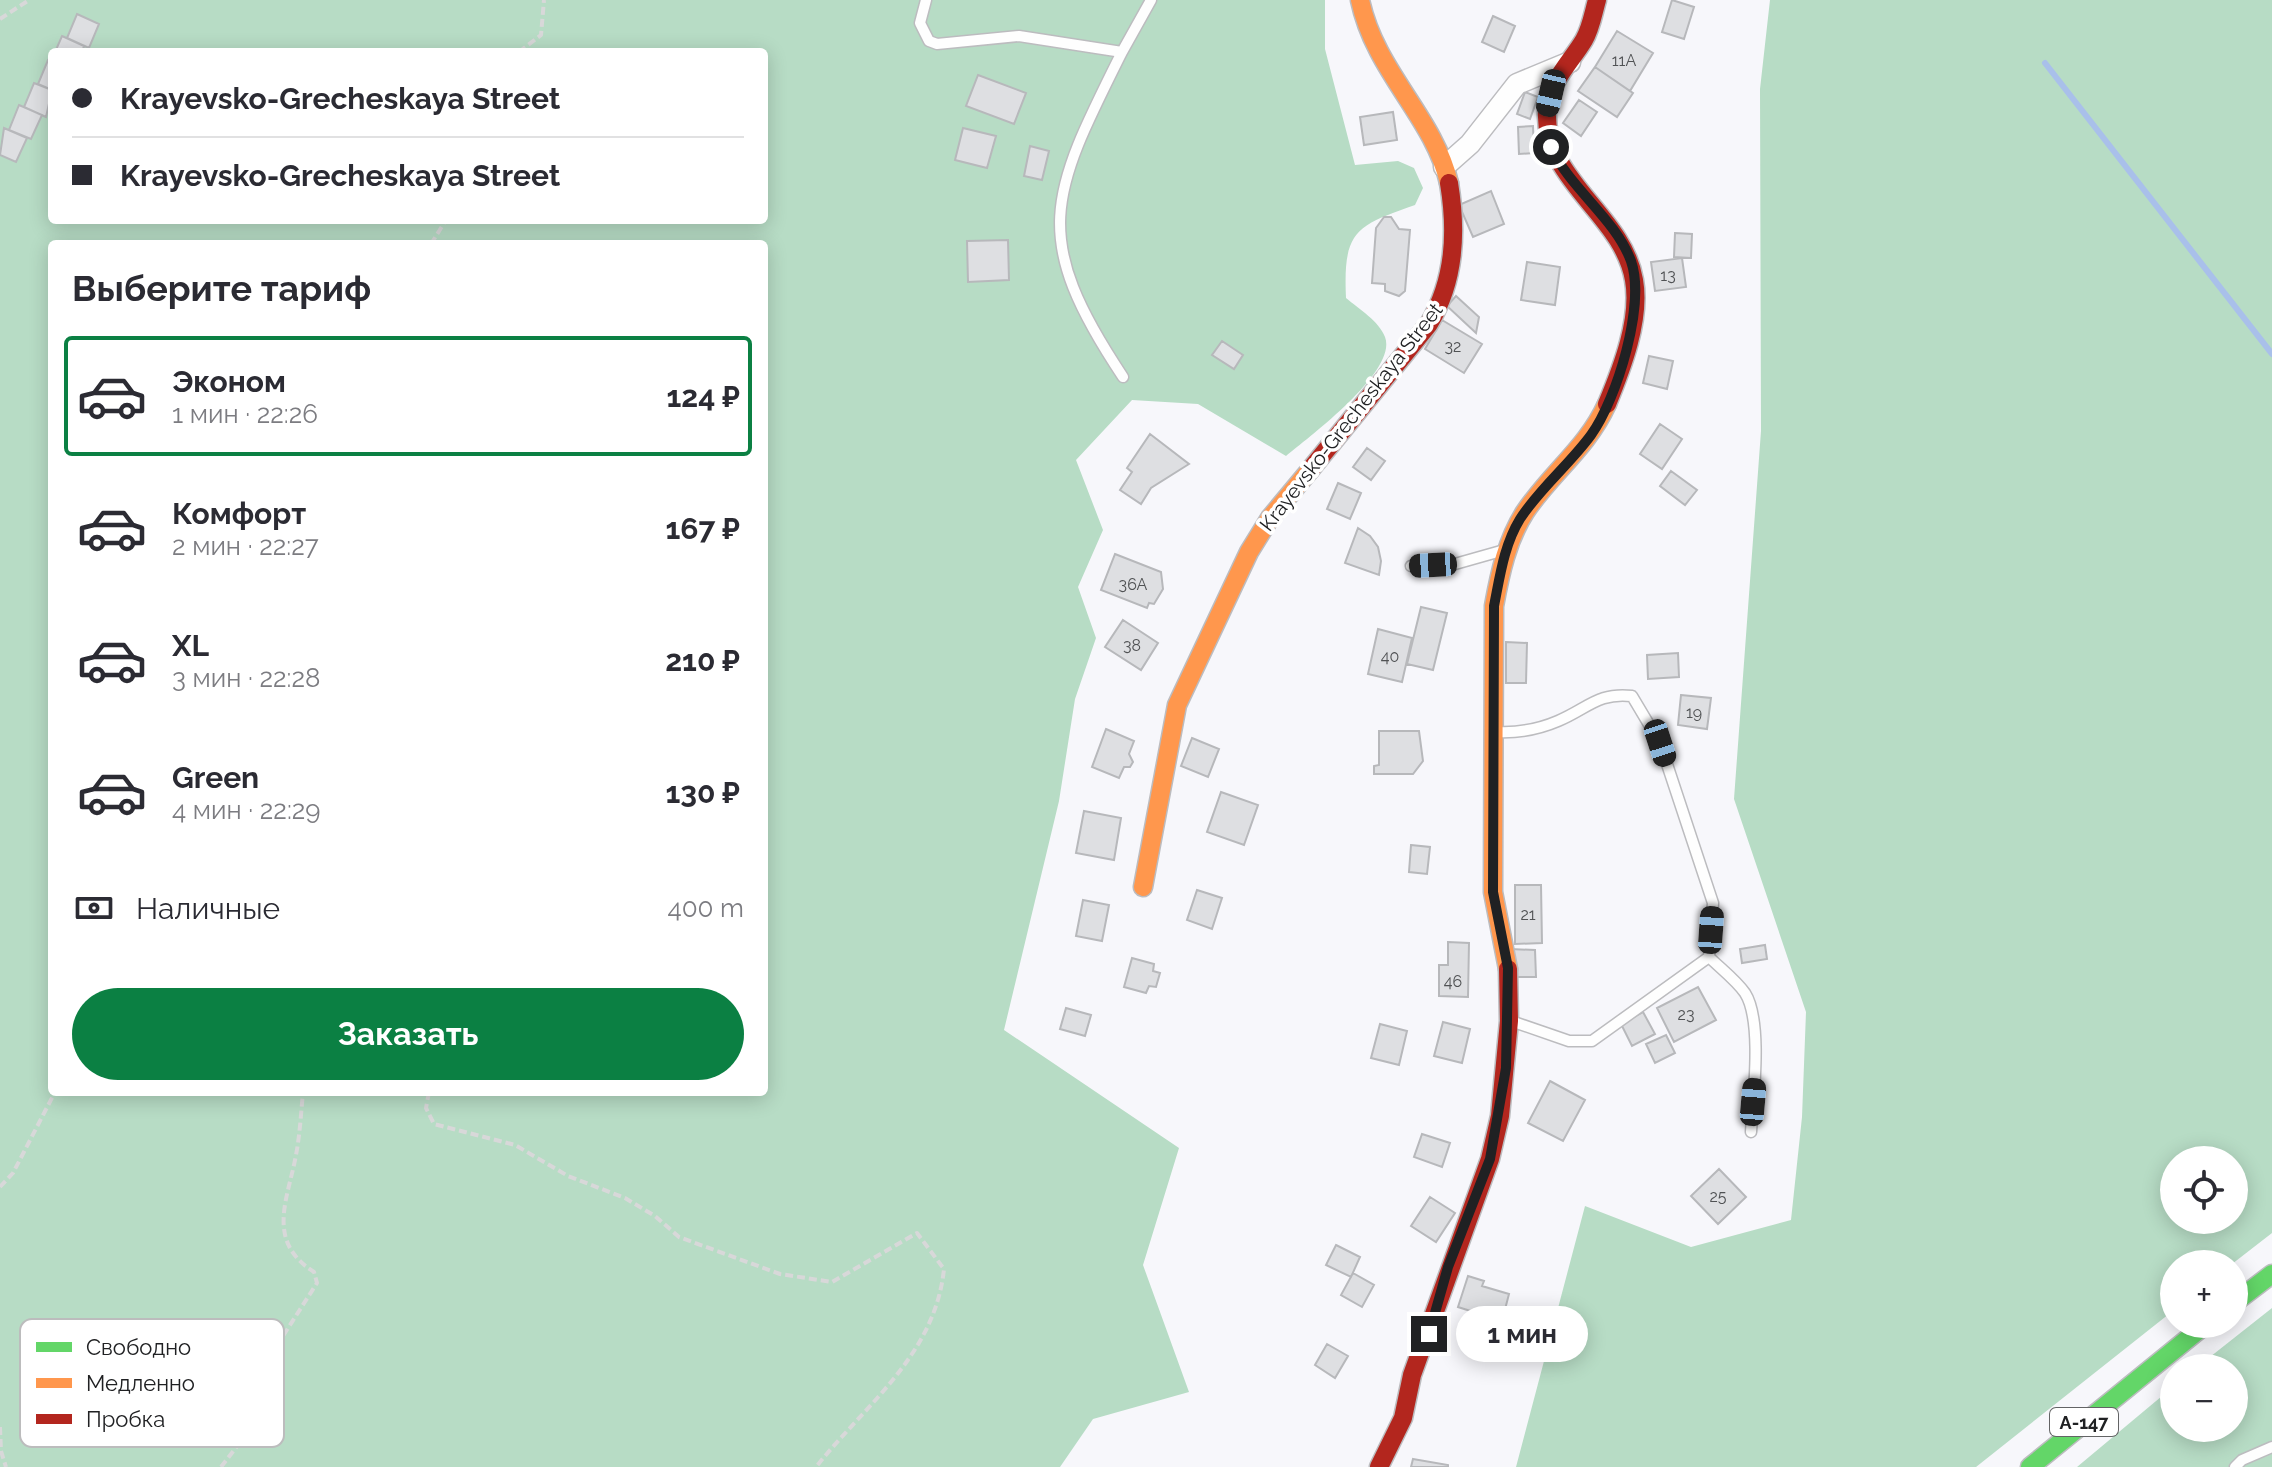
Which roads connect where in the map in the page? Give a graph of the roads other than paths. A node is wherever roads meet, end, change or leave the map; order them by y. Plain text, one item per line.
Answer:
1 (926, 0) edge
2 (1151, 0) edge
3 (1360, 0) edge
4 (1597, 0) edge
5 (1122, 52) junction
6 (1570, 62) junction
7 (1444, 167) junction
8 (1123, 377) dead end
9 (1506, 549) junction
10 (1411, 566) dead end
11 (1495, 732) junction
12 (1143, 887) dead end
13 (1709, 957) junction
14 (1509, 1021) junction
15 (1751, 1132) dead end
16 (2272, 1274) edge
17 (2248, 1292) edge
18 (2188, 1338) edge
19 (2272, 1447) edge
20 (1379, 1467) edge
21 (2030, 1467) edge
22 (2235, 1467) edge

1 - 5 lane
2 - 5 lane
3 - 7 main road, Krayevsko-Grecheskaya Street
4 - 6 main road
5 - 8 lane
6 - 7 street
6 - 9 main road
7 - 12 main road, Krayevsko-Grecheskaya Street
9 - 10 lane
9 - 11 main road
11 - 13 lane
11 - 14 main road
13 - 14 lane
13 - 15 lane
14 - 20 main road
16 - 17 main road
18 - 21 main road, А-147
19 - 22 lane

